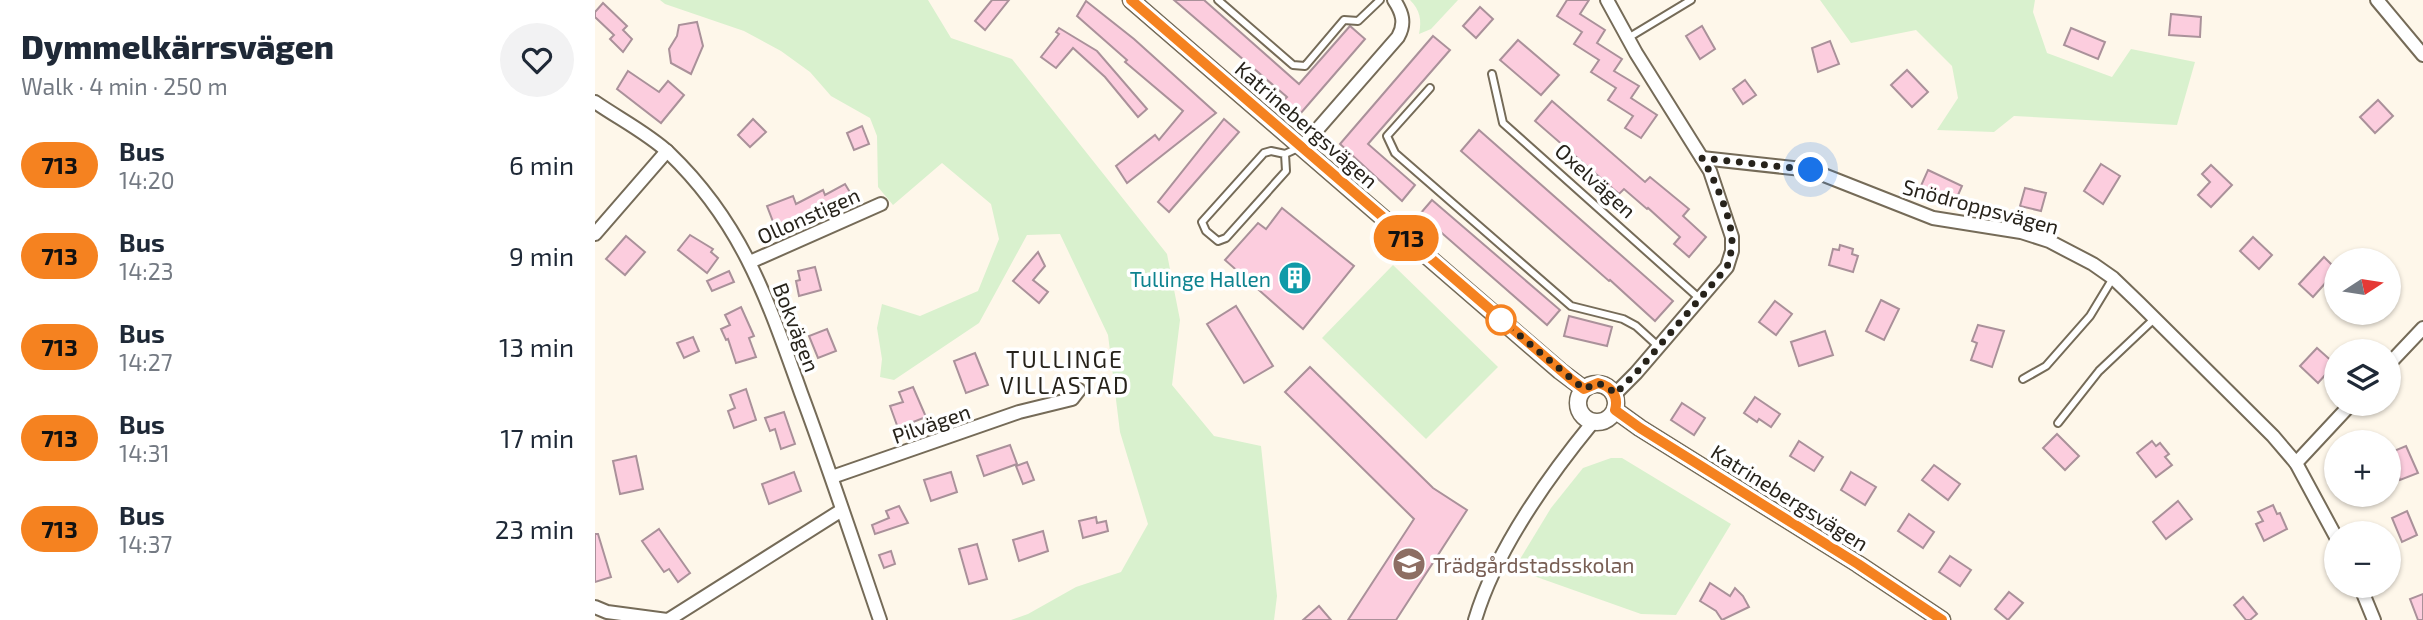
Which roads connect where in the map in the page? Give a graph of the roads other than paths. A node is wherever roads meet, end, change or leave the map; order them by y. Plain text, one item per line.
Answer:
1 (1131, 0) edge
2 (1218, 0) edge
3 (1380, 0) edge
4 (1394, 0) edge
5 (1607, 0) edge
6 (1691, 0) edge
7 (2377, 0) edge
8 (1628, 38) junction
9 (2423, 55) edge
10 (1492, 74) dead end
11 (1430, 88) dead end
12 (595, 102) edge
13 (1302, 147) junction
14 (667, 151) junction
15 (1285, 154) junction
16 (1702, 158) junction
17 (881, 204) dead end
18 (595, 234) edge
19 (750, 262) junction
20 (2113, 278) junction
21 (1700, 299) junction
22 (2154, 319) junction
23 (2423, 328) edge
24 (1658, 346) junction
25 (2401, 351) edge
26 (2023, 379) dead end
27 (1584, 389) junction
28 (1079, 390) dead end
29 (1615, 402) junction
30 (2340, 416) edge
31 (1593, 422) junction
32 (2058, 423) dead end
33 (2296, 463) junction
34 (832, 477) junction
35 (842, 510) junction
36 (2327, 521) edge
37 (2365, 598) edge
38 (595, 607) edge
39 (1925, 615) edge
40 (668, 620) edge
41 (880, 620) edge
42 (1475, 620) edge
43 (1943, 620) edge
44 (2374, 620) edge

1 - 13 street, Katrinebergsvägen
2 - 3 lane
4 - 13 street
5 - 8 street
6 - 8 lane
7 - 9 street
8 - 16 street
10 - 21 lane, Oxelvägen
11 - 24 lane
12 - 14 street, Bokvägen
13 - 15 lane
13 - 27 street, Katrinebergsvägen
14 - 18 street
14 - 19 street, Bokvägen
15 - 15 lane
16 - 20 street, Snödroppsvägen
16 - 21 street
17 - 19 street, Ollonstigen
19 - 34 street, Bokvägen
20 - 22 street, Snödroppsvägen
20 - 26 lane
21 - 24 street
22 - 32 lane
22 - 33 street, Snödroppsvägen
23 - 25 street
24 - 29 street
27 - 29 street
27 - 31 street
28 - 34 street, Pilvägen
29 - 31 street
29 - 39 street, Katrinebergsvägen
30 - 33 street
31 - 42 street
33 - 36 street, Snödroppsvägen
34 - 35 street, Bokvägen
35 - 40 street
35 - 41 street, Bokvägen
37 - 44 street
38 - 40 street
39 - 43 street, Katrinebergsvägen

